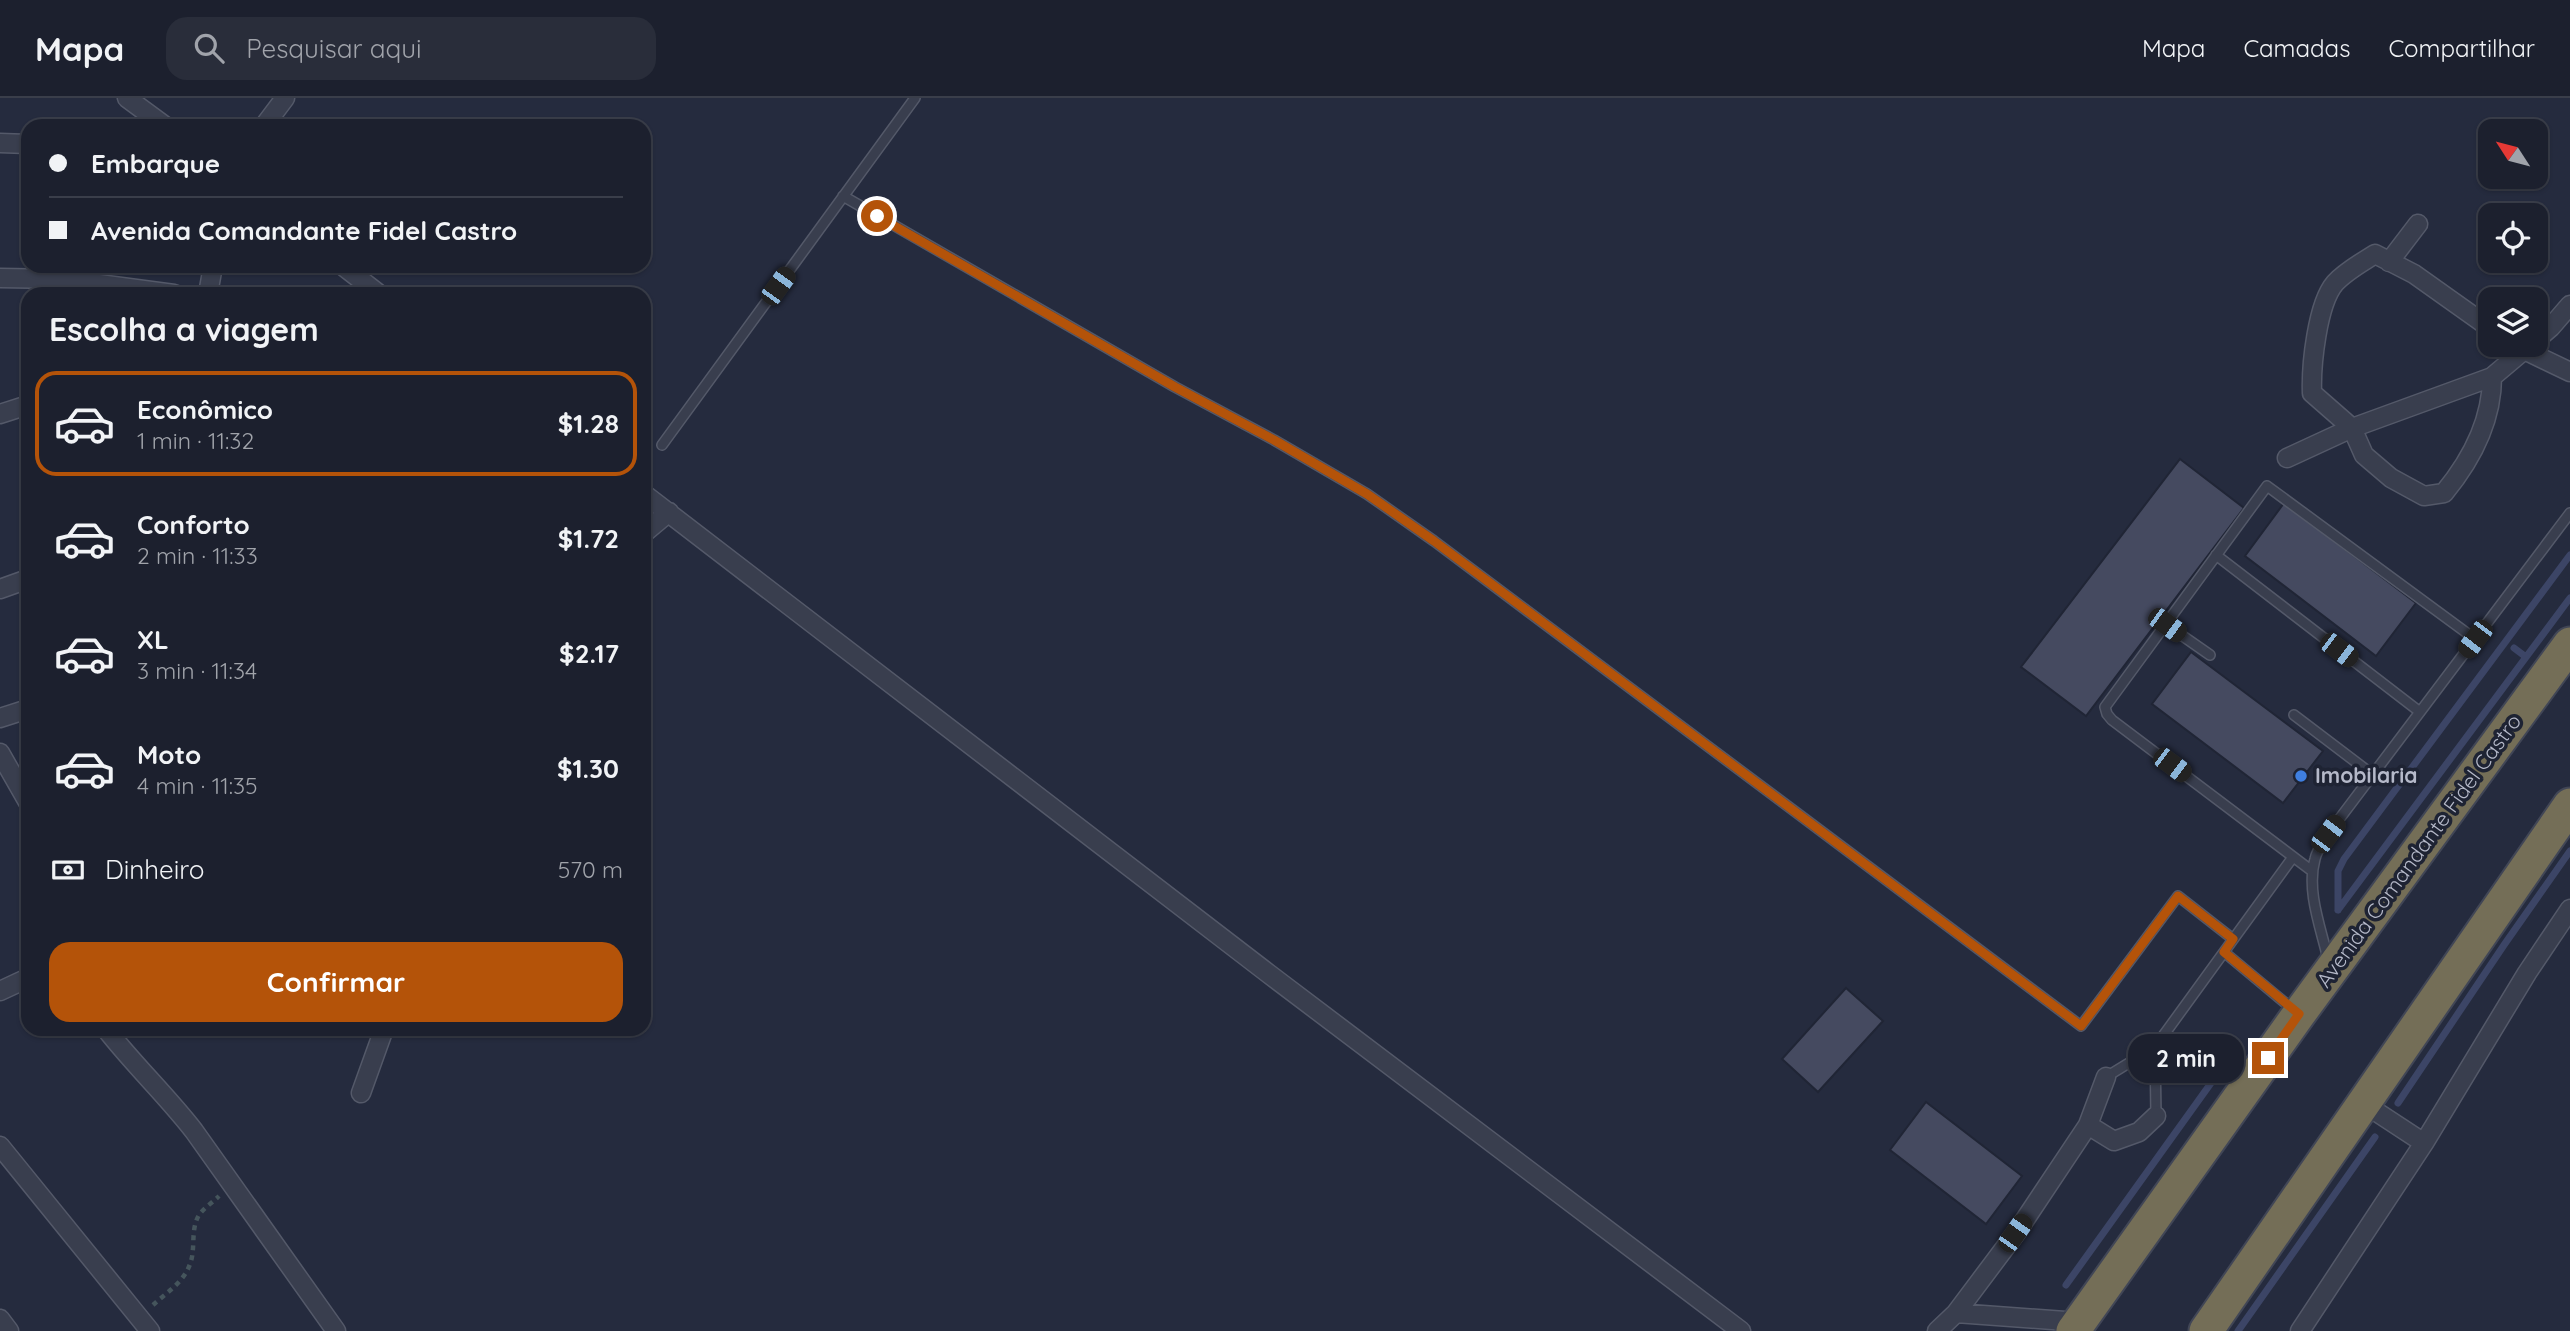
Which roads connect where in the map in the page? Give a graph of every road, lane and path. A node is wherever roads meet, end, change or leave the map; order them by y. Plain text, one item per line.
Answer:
1 (127, 98) edge
2 (285, 98) edge
3 (915, 98) edge
4 (156, 119) edge
5 (269, 119) edge
6 (0, 143) edge
7 (21, 144) edge
8 (843, 196) junction
9 (2418, 224) dead end
10 (2389, 262) junction
11 (353, 273) edge
12 (0, 278) edge
13 (121, 287) edge
14 (370, 287) edge
15 (2570, 305) edge
16 (2478, 319) edge
17 (2548, 329) edge
18 (2513, 357) edge
19 (2545, 357) edge
20 (2570, 372) edge
21 (2492, 377) junction
22 (21, 407) edge
23 (0, 414) edge
24 (2351, 428) junction
25 (662, 445) dead end
26 (2287, 458) dead end
27 (651, 499) edge
28 (669, 512) junction
29 (2570, 513) edge
30 (651, 527) edge
31 (2217, 555) junction
32 (21, 582) edge
33 (0, 589) edge
34 (2167, 625) junction
35 (2475, 639) junction
36 (2570, 644) edge
37 (2210, 656) dead end
38 (21, 711) edge
39 (2420, 712) junction
40 (2294, 715) dead end
41 (0, 718) edge
42 (0, 753) edge
43 (2373, 775) junction
44 (21, 790) edge
45 (2570, 805) edge
46 (2293, 857) junction
47 (2312, 871) junction
48 (2570, 909) edge
49 (2233, 939) junction
50 (2224, 952) junction
51 (2331, 971) junction
52 (21, 981) edge
53 (0, 991) edge
54 (2299, 1014) junction
55 (111, 1036) edge
56 (381, 1036) edge
57 (2155, 1047) junction
58 (2106, 1077) joint
59 (361, 1093) dead end
60 (2364, 1103) junction
61 (2156, 1116) joint
62 (2088, 1125) junction
63 (2424, 1143) junction
64 (0, 1146) edge
65 (231, 1185) junction
66 (1956, 1313) junction
67 (0, 1319) edge
68 (144, 1324) edge
69 (2076, 1326) edge
70 (9, 1331) edge
71 (336, 1331) edge
72 (1741, 1331) edge
73 (1937, 1331) edge
74 (2206, 1331) edge
75 (2300, 1331) edge

1 - 4 street
2 - 5 street
3 - 8 lane
6 - 7 street
8 - 25 lane
8 - 49 lane
9 - 10 street
10 - 16 street
10 - 24 street
11 - 14 street
12 - 13 street
15 - 17 street
18 - 21 street
19 - 20 street
21 - 24 street
21 - 24 street
22 - 23 street
24 - 26 street
27 - 28 street
28 - 30 street
28 - 72 street
29 - 35 lane
31 - 34 lane
31 - 35 lane
31 - 39 lane
32 - 33 street
34 - 37 lane
34 - 46 lane
35 - 39 lane
36 - 51 highway, Avenida Comandante Fidel Castro
38 - 41 street
39 - 43 lane
40 - 43 lane
42 - 44 street
43 - 47 lane
45 - 60 highway
46 - 47 lane
46 - 49 lane
47 - 51 lane
48 - 63 street
49 - 50 lane
50 - 54 lane
50 - 57 lane
51 - 54 highway, Avenida Comandante Fidel Castro
52 - 53 street
54 - 69 highway, Avenida Comandante Fidel Castro
55 - 65 street
56 - 59 street
57 - 58 lane
57 - 61 lane
58 - 62 street
60 - 63 street
60 - 74 highway
61 - 62 street
62 - 66 street
63 - 75 street
64 - 68 street
65 - 68 path
65 - 71 street
66 - 69 street
66 - 73 street
67 - 70 street

